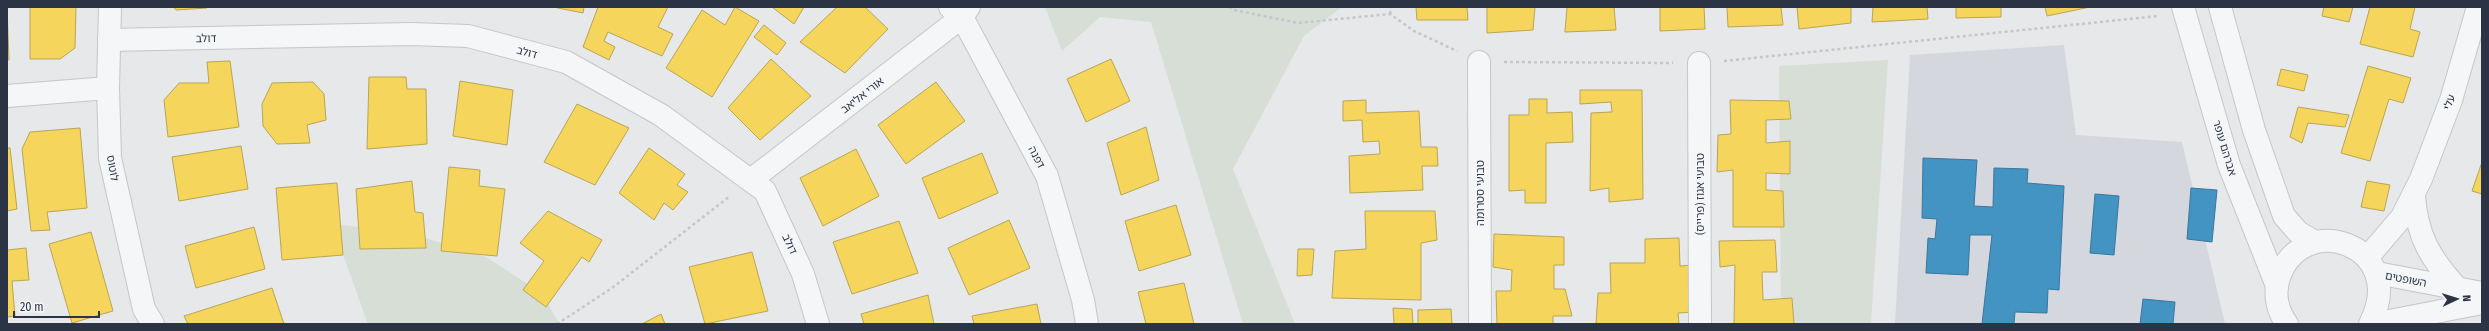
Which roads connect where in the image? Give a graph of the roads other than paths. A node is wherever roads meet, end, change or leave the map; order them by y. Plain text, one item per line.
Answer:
1 (110, 7) edge
2 (2183, 7) edge
3 (2220, 7) edge
4 (2478, 7) edge
5 (960, 10) edge
6 (109, 40) junction
7 (1479, 62) dead end
8 (1700, 63) dead end
9 (108, 88) junction
10 (7, 96) edge
11 (752, 179) junction
12 (2414, 196) junction
13 (2315, 242) junction
14 (2372, 266) junction
15 (2277, 286) junction
16 (2457, 288) junction
17 (2482, 293) edge
18 (2482, 303) edge
19 (147, 323) edge
20 (818, 324) edge
21 (1087, 324) edge
22 (1480, 324) edge
23 (1700, 324) edge
24 (2287, 324) edge
25 (2370, 324) edge
26 (2374, 324) edge

1 - 6 street, לוטוס
2 - 15 street, אברהם עופר
3 - 13 street
4 - 12 street, עלי
5 - 11 street, אורי אליאב
5 - 21 street, דפנה
6 - 9 street, לוטוס
6 - 11 street, דולב
7 - 22 street, טבועי סטרומה
8 - 23 street, טבועי אגוז (פרייס)
9 - 10 street
9 - 19 street, לוטוס
11 - 20 street, דולב
12 - 14 street, עלי
12 - 16 street, עלי
13 - 14 street
13 - 15 street
14 - 16 street, השופטים
14 - 25 street
15 - 24 street
16 - 17 street, השופטים
18 - 26 street

